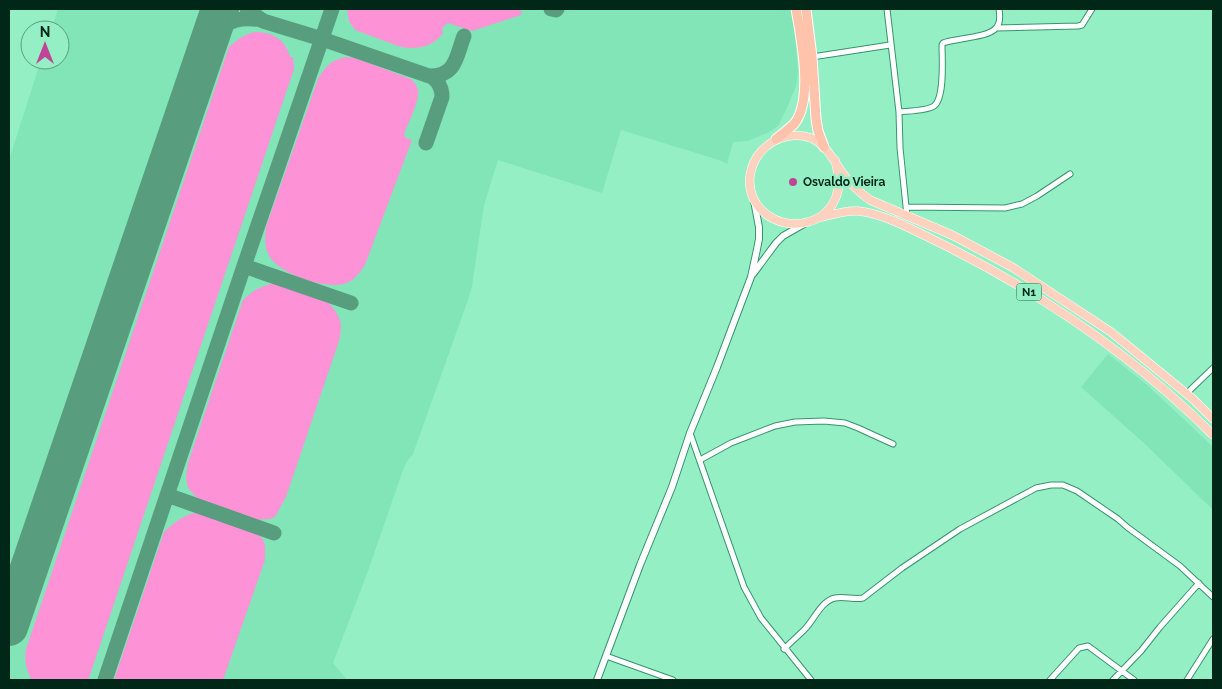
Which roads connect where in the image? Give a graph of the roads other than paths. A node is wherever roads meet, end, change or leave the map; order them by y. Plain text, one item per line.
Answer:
1 (796, 9) edge
2 (806, 9) edge
3 (887, 9) edge
4 (999, 9) edge
5 (1092, 9) edge
6 (996, 28) junction
7 (890, 45) junction
8 (812, 57) junction
9 (898, 112) junction
10 (776, 139) junction
11 (824, 147) junction
12 (835, 160) junction
13 (1070, 174) dead end
14 (753, 196) junction
15 (906, 207) junction
16 (907, 217) junction
17 (815, 220) junction
18 (806, 223) junction
19 (751, 277) junction
20 (1213, 368) edge
21 (1186, 393) junction
22 (1213, 419) edge
23 (690, 432) junction
24 (1213, 435) edge
25 (893, 444) dead end
26 (700, 460) junction
27 (1199, 583) junction
28 (1213, 596) edge
29 (1213, 638) edge
30 (784, 648) junction
31 (606, 656) junction
32 (1122, 671) junction
33 (597, 680) edge
34 (673, 680) edge
35 (811, 680) edge
36 (1050, 680) edge
37 (1113, 680) edge
38 (1134, 680) edge
39 (1187, 680) edge

1 - 10 highway
2 - 8 highway
3 - 7 street
4 - 6 street
5 - 6 street
6 - 9 street
7 - 8 street
7 - 9 street
8 - 11 highway
9 - 15 street
10 - 11 main road
10 - 14 main road
11 - 12 main road
12 - 16 main road, N1
12 - 17 main road
13 - 15 street
14 - 18 main road
14 - 19 street
15 - 16 street
16 - 21 main road, N1
17 - 18 main road
17 - 24 main road, N1
18 - 19 street
19 - 23 street
20 - 21 street
21 - 22 main road, N1
23 - 26 street
23 - 31 street
25 - 26 street
26 - 30 street
27 - 28 street
27 - 30 street
27 - 32 street
29 - 39 street
30 - 35 street
31 - 33 street
31 - 34 street
32 - 36 street
32 - 37 street
32 - 38 street

